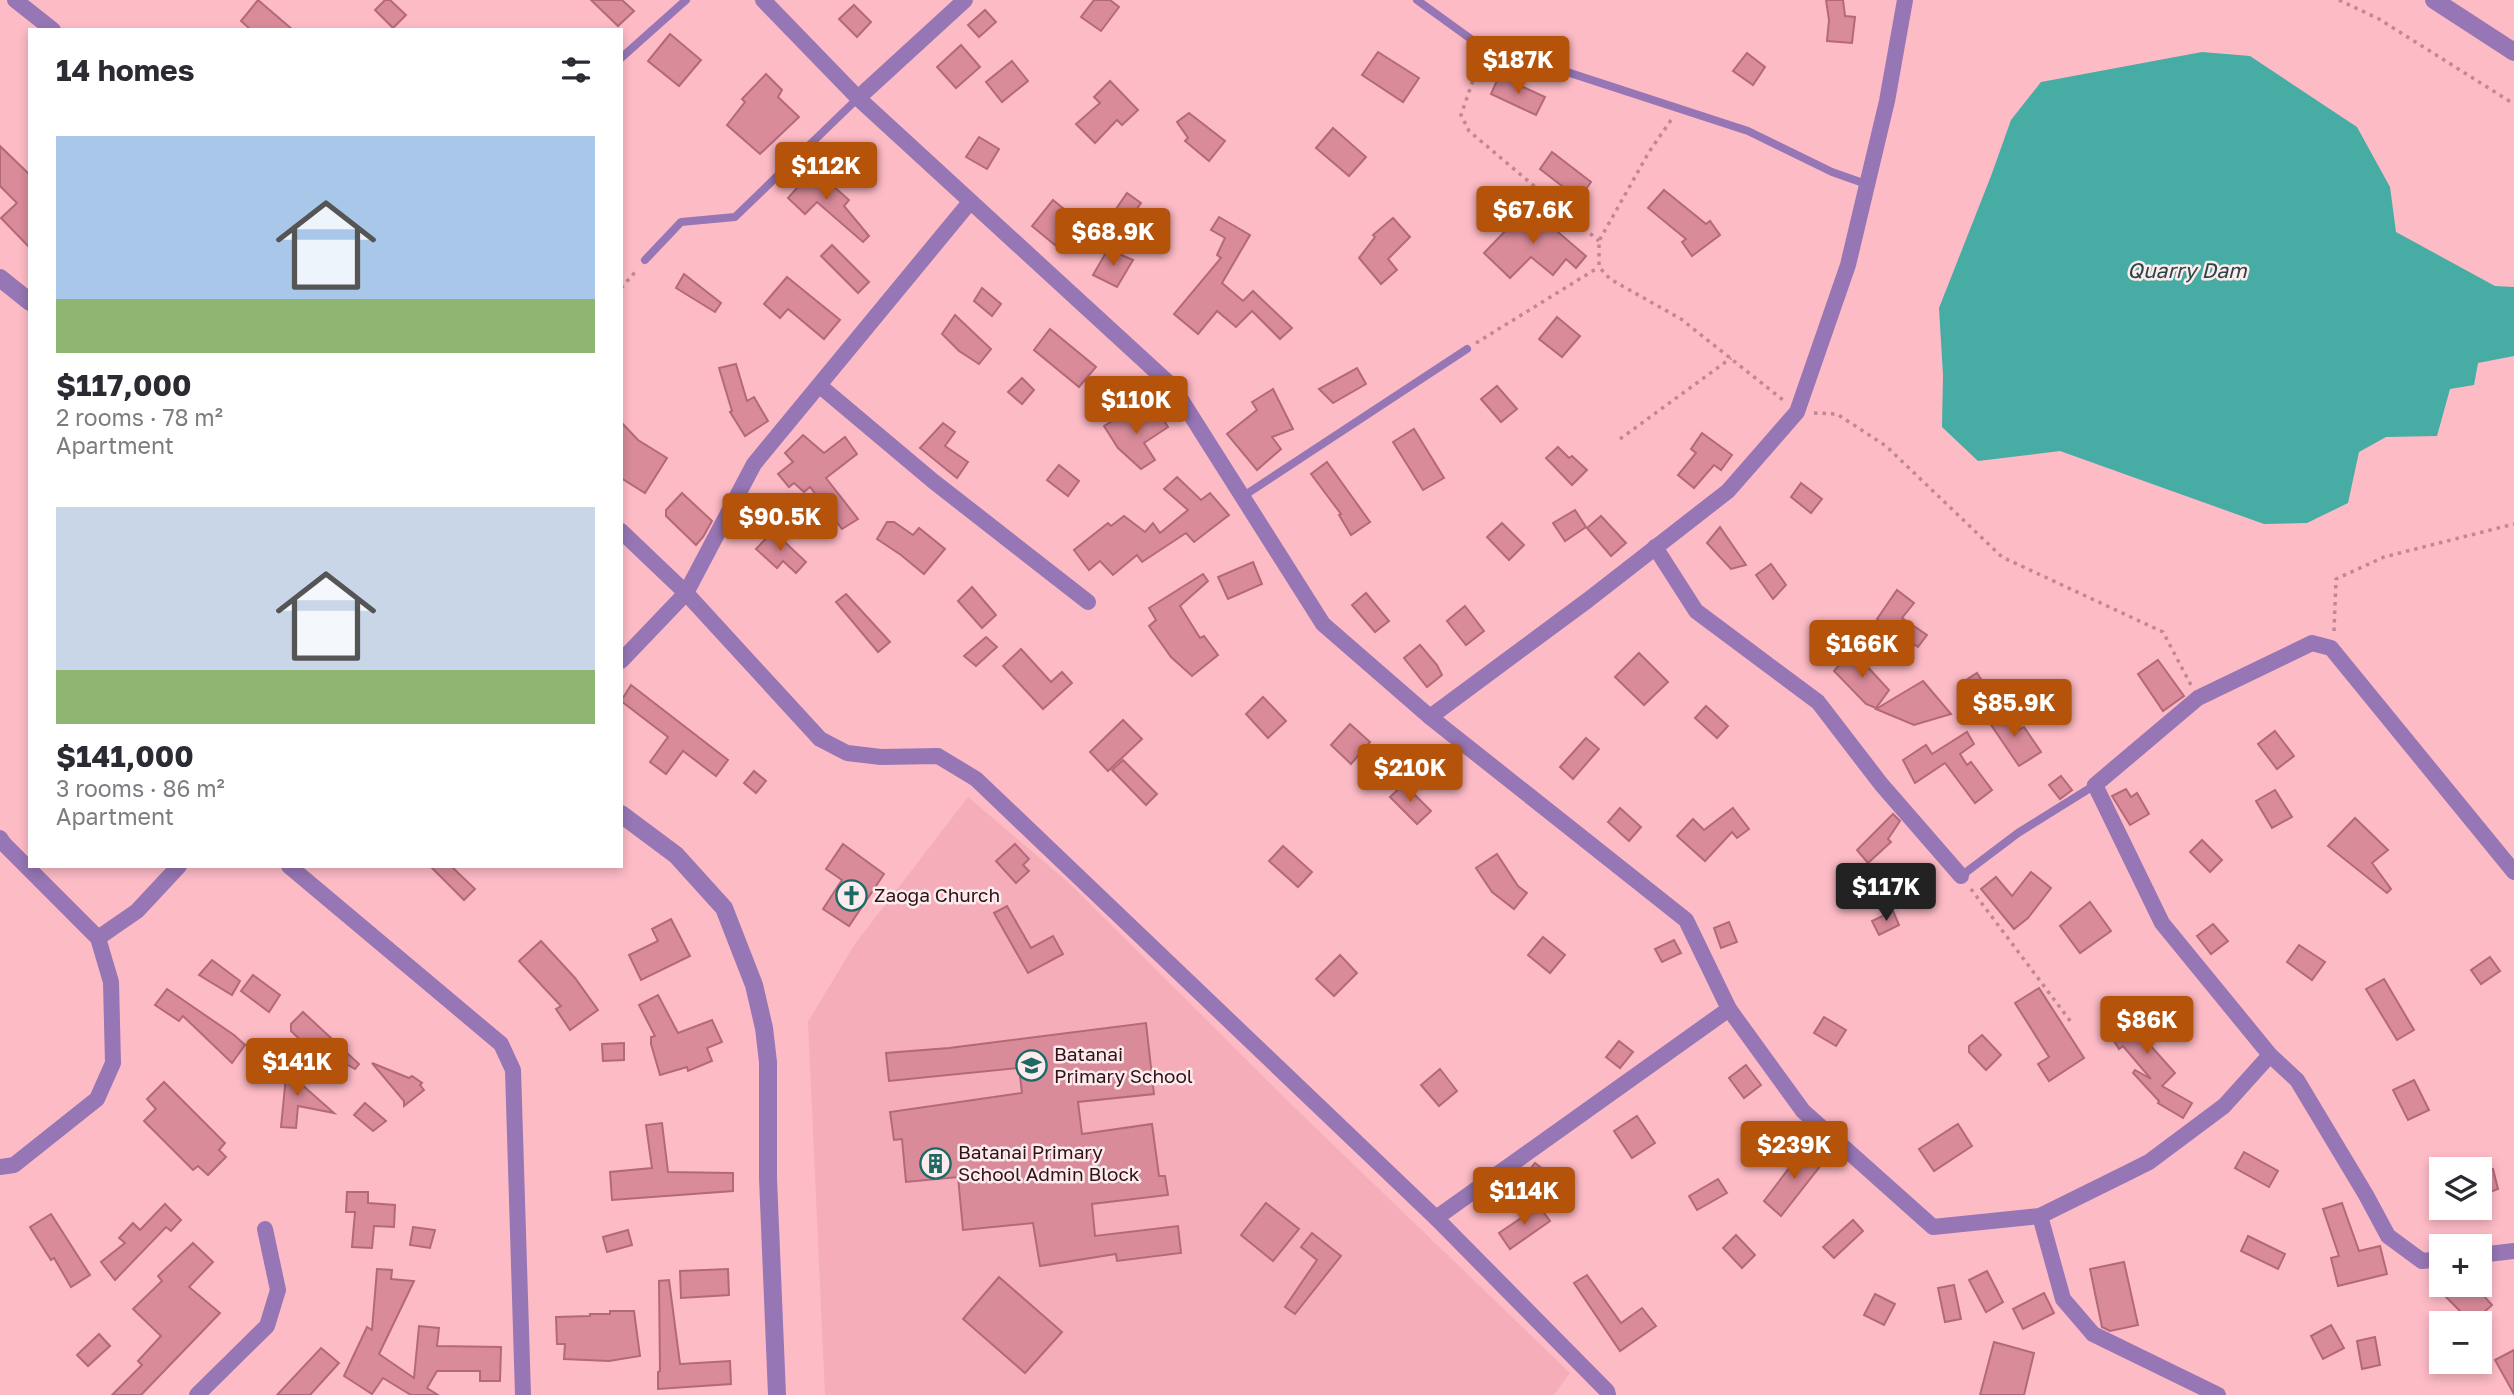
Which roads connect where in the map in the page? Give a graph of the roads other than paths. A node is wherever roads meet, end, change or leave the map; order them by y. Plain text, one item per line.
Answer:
1 (15, 0) edge
2 (686, 0) edge
3 (763, 0) edge
4 (965, 0) edge
5 (1418, 0) edge
6 (1905, 0) edge
7 (2434, 0) edge
8 (50, 28) edge
9 (2514, 52) edge
10 (623, 56) edge
11 (858, 99) junction
12 (1866, 184) junction
13 (970, 202) junction
14 (645, 260) road end
15 (0, 278) edge
16 (28, 300) edge
17 (1467, 349) road end
18 (820, 386) junction
19 (1242, 497) junction
20 (623, 533) edge
21 (1655, 547) junction
22 (686, 593) junction
23 (1088, 603) dead end
24 (623, 659) edge
25 (1430, 717) junction
26 (2095, 785) junction
27 (623, 815) edge
28 (0, 838) edge
29 (177, 868) edge
30 (291, 868) edge
31 (2514, 872) edge
32 (1961, 876) joint
33 (98, 937) junction
34 (1729, 1009) junction
35 (2270, 1055) junction
36 (0, 1167) edge
37 (2040, 1216) junction
38 (1436, 1218) junction
39 (265, 1230) dead end
40 (2514, 1251) edge
41 (2492, 1254) edge
42 (2429, 1260) edge
43 (197, 1395) edge
44 (523, 1395) edge
45 (777, 1395) edge
46 (1608, 1395) edge
47 (2218, 1395) edge

1 - 8 street
2 - 10 lane
3 - 11 street
4 - 11 street
5 - 12 lane
6 - 12 street
7 - 9 street
11 - 13 street
11 - 14 lane
12 - 21 street
13 - 18 street
13 - 19 street
15 - 16 street
17 - 19 lane
18 - 22 street
18 - 23 street
19 - 25 street
20 - 22 street
21 - 25 street
21 - 32 street
22 - 24 street
22 - 38 street
25 - 34 street
26 - 31 street
26 - 32 lane
26 - 35 street
27 - 45 street
28 - 33 street
29 - 33 street
30 - 44 street
33 - 36 street
34 - 37 street
34 - 38 street
35 - 37 street
35 - 42 street
37 - 47 street
38 - 46 street
39 - 43 street
40 - 41 street

